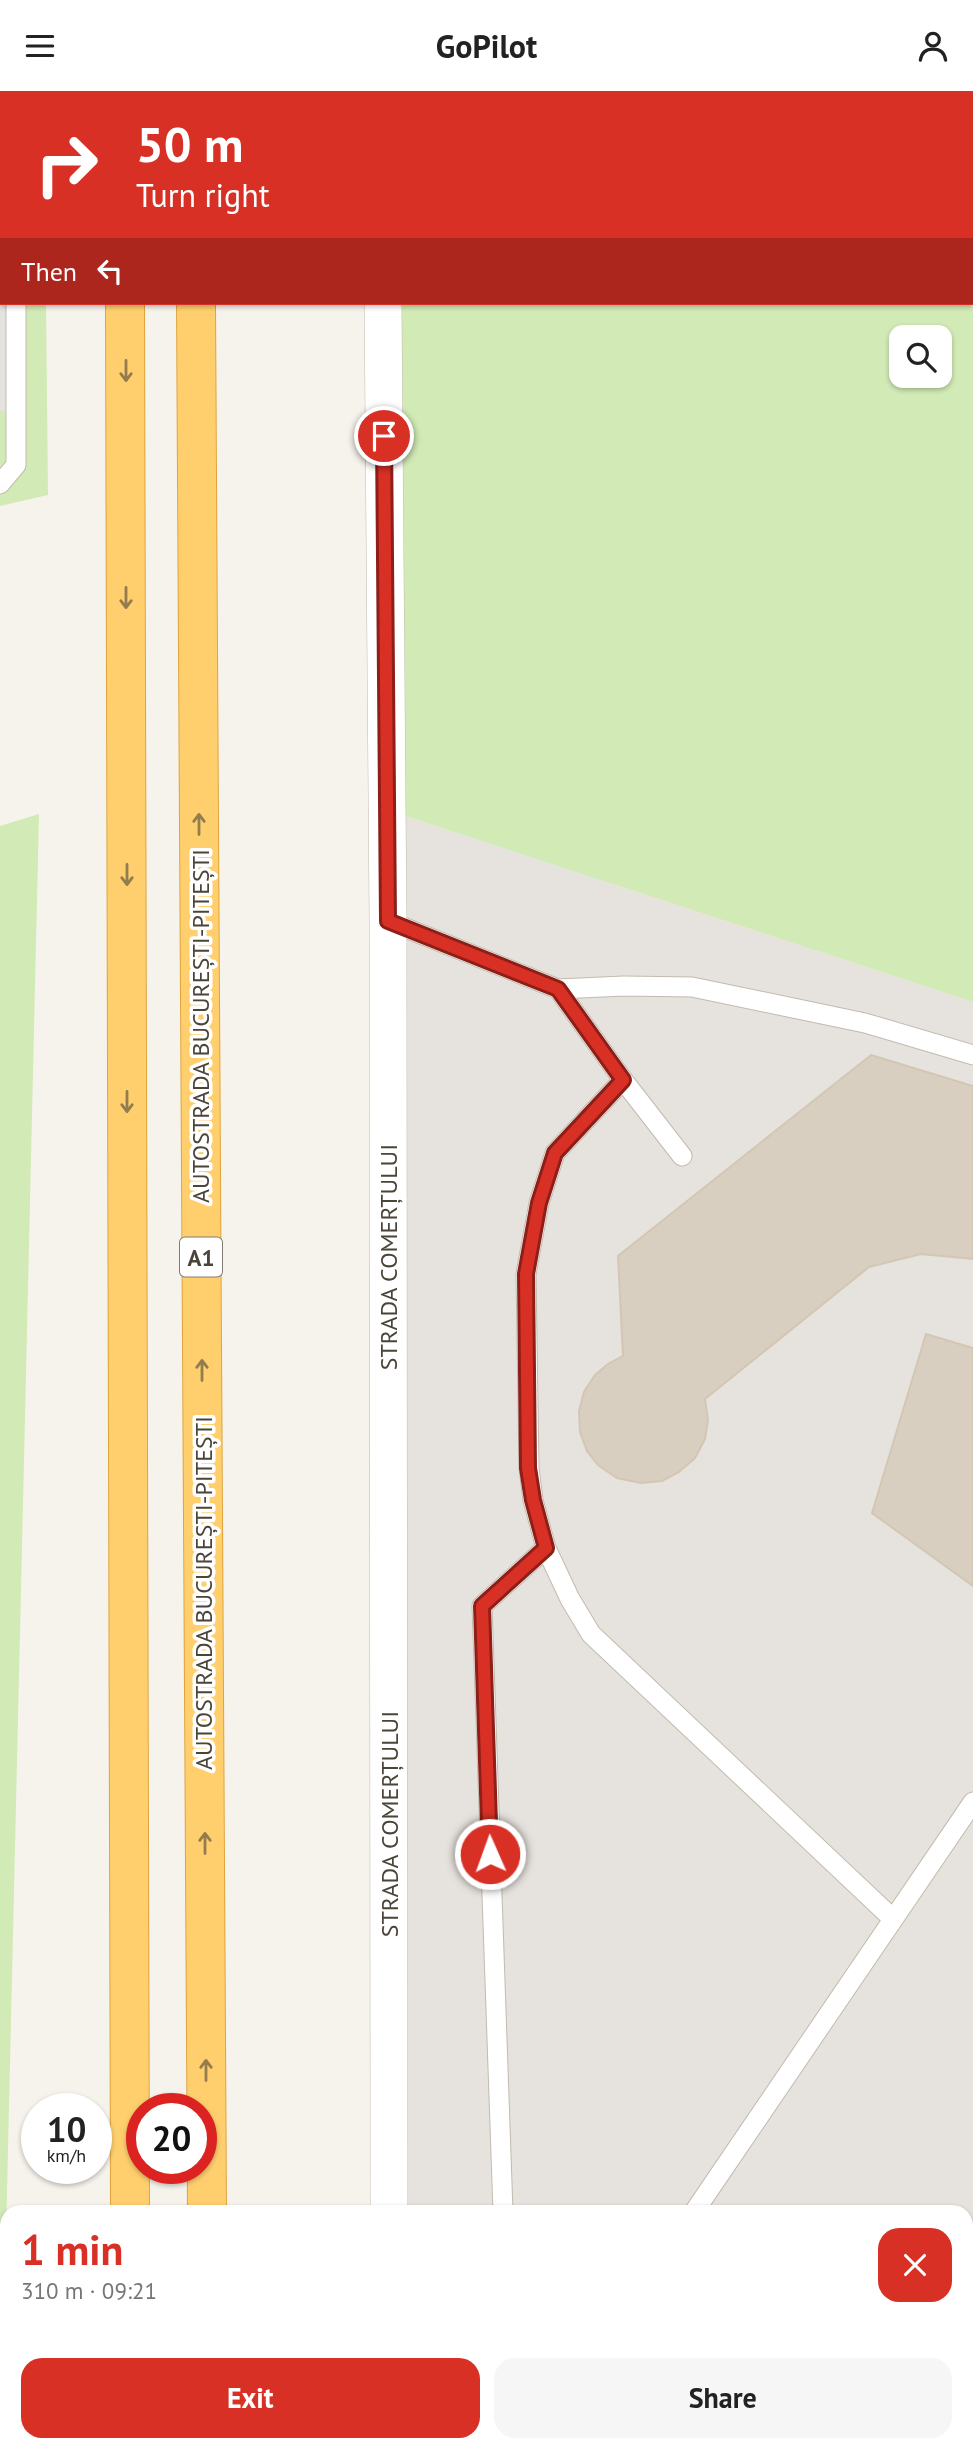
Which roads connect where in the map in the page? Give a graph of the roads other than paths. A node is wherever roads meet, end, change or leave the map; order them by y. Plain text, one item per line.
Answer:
1 (16, 305) edge
2 (125, 305) edge
3 (196, 305) edge
4 (383, 305) edge
5 (0, 484) edge
6 (388, 921) junction
7 (558, 989) junction
8 (973, 1055) edge
9 (623, 1080) junction
10 (682, 1156) dead end
11 (546, 1548) junction
12 (973, 1801) edge
13 (893, 1919) junction
14 (130, 2205) edge
15 (207, 2205) edge
16 (389, 2205) edge
17 (503, 2205) edge
18 (699, 2205) edge

1 - 5 lane
2 -> 14 highway
15 -> 3 highway, AUTOSTRADA BUCUREȘTI-PITEȘTI / A1
4 - 6 street, STRADA COMERȚULUI
6 - 7 lane
6 - 16 street, STRADA COMERȚULUI
7 - 8 lane
7 - 9 lane
9 - 10 lane
9 - 11 lane
11 - 13 lane
11 - 17 lane
12 - 13 lane
13 - 18 lane

